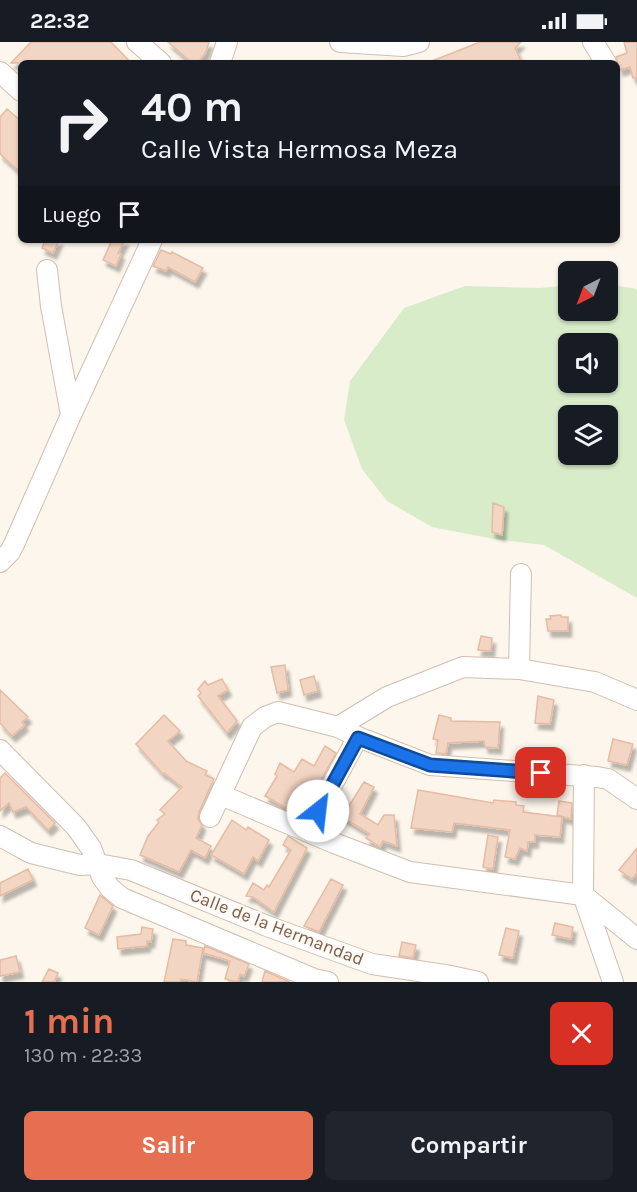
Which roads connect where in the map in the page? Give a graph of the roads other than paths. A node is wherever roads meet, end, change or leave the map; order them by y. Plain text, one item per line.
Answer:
1 (137, 42) edge
2 (227, 42) edge
3 (342, 42) edge
4 (419, 42) edge
5 (593, 42) edge
6 (158, 60) edge
7 (221, 60) edge
8 (604, 60) edge
9 (0, 72) edge
10 (18, 88) edge
11 (151, 243) edge
12 (47, 270) dead end
13 (71, 415) junction
14 (0, 562) edge
15 (521, 574) dead end
16 (519, 669) junction
17 (637, 700) edge
18 (338, 727) junction
19 (358, 738) junction
20 (0, 750) edge
21 (584, 775) junction
22 (221, 795) junction
23 (637, 799) edge
24 (210, 817) dead end
25 (0, 836) edge
26 (334, 843) junction
27 (89, 864) junction
28 (583, 895) junction
29 (267, 926) junction
30 (637, 939) edge
31 (258, 954) junction
32 (328, 982) edge
33 (478, 982) edge
34 (613, 982) edge

1 - 6 street
2 - 7 street
3 - 4 street
5 - 8 street
9 - 10 street
11 - 13 street
12 - 13 street
13 - 14 street
15 - 16 street
16 - 17 street
16 - 18 street
18 - 19 street
18 - 22 street
19 - 21 street
19 - 26 street
20 - 27 street
21 - 23 street
21 - 28 street
22 - 24 street
22 - 26 street
25 - 27 street, Calle de la Hermandad
26 - 28 street
27 - 29 street, Calle de la Hermandad
27 - 31 street
28 - 30 street
28 - 34 street
29 - 31 street
29 - 33 street, Calle de la Hermandad
31 - 32 street

